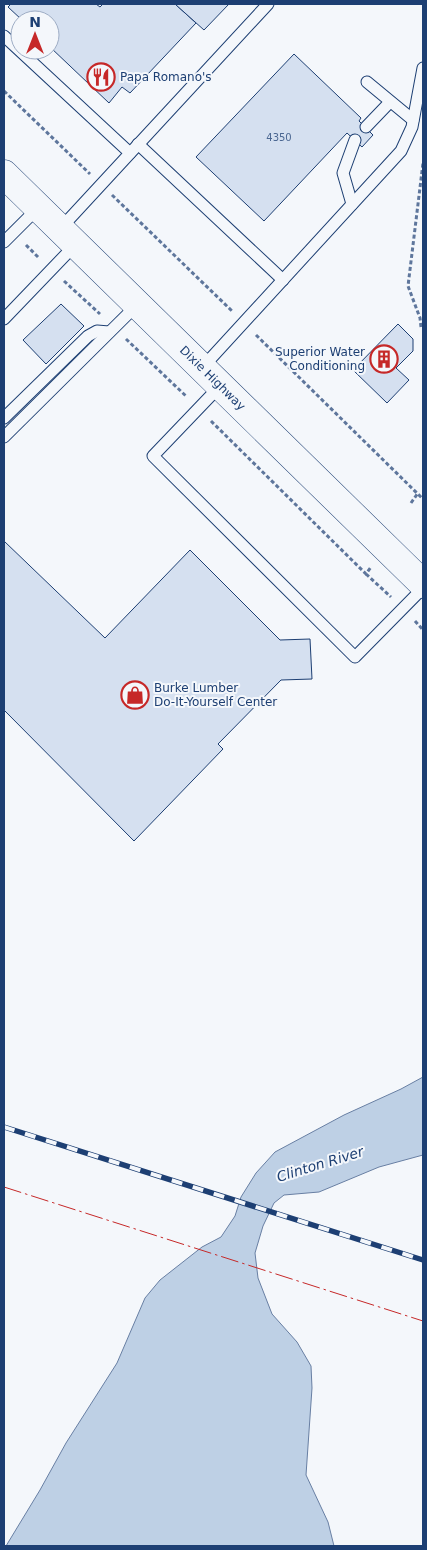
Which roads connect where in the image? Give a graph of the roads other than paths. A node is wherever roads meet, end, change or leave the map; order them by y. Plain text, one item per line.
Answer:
1 (268, 4) edge
2 (4, 36) edge
3 (423, 68) edge
4 (367, 82) dead end
5 (390, 102) junction
6 (413, 120) junction
7 (366, 127) dead end
8 (355, 140) dead end
9 (138, 144) junction
10 (130, 154) junction
11 (4, 174) edge
12 (352, 204) junction
13 (38, 208) junction
14 (67, 237) junction
15 (4, 242) edge
16 (282, 280) junction
17 (137, 305) junction
18 (4, 319) edge
19 (110, 332) junction
20 (211, 377) junction
21 (4, 418) edge
22 (4, 436) edge
23 (423, 584) edge
24 (423, 588) edge

1 - 9 lane
2 - 10 lane
3 - 6 lane
4 - 5 lane
5 - 6 lane
5 - 7 lane
6 - 12 lane
8 - 12 lane
9 - 10 lane
9 - 16 lane
10 - 14 lane
11 - 13 main road, Dixie Highway
12 - 16 lane
13 - 14 main road, Dixie Highway
13 - 15 lane
14 - 17 main road, Dixie Highway
14 - 18 lane
16 - 20 lane
17 - 19 lane
17 - 20 main road, Dixie Highway
19 - 21 lane
19 - 22 lane
20 - 23 main road, Dixie Highway
20 - 24 lane

